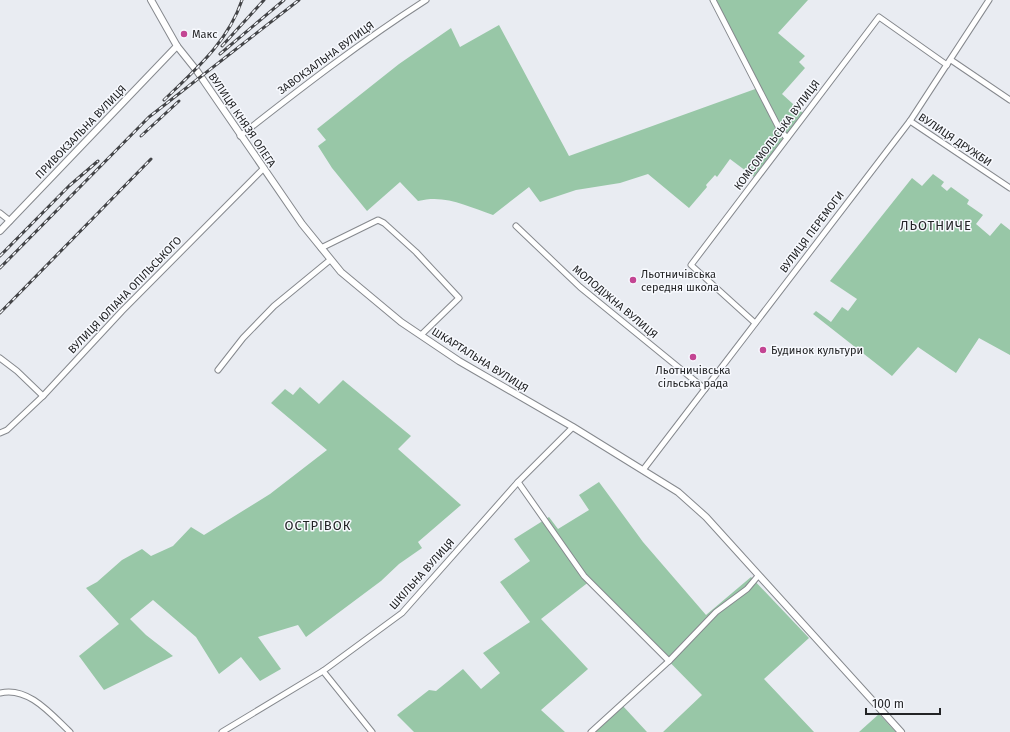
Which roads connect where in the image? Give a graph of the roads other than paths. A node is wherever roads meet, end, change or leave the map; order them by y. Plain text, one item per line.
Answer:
1 (152, 0) edge
2 (426, 0) edge
3 (713, 0) edge
4 (989, 0) edge
5 (177, 46) junction
6 (951, 60) junction
7 (947, 65) junction
8 (1010, 100) edge
9 (910, 121) junction
10 (240, 136) junction
11 (787, 138) junction
12 (263, 169) junction
13 (1010, 188) edge
14 (0, 213) edge
15 (10, 221) junction
16 (516, 226) dead end
17 (0, 231) edge
18 (321, 248) junction
19 (330, 260) junction
20 (755, 323) junction
21 (421, 335) junction
22 (0, 358) edge
23 (218, 370) dead end
24 (705, 389) junction
25 (43, 396) junction
26 (573, 427) junction
27 (0, 433) edge
28 (643, 470) junction
29 (518, 482) junction
30 (758, 576) junction
31 (669, 661) junction
32 (323, 671) junction
33 (0, 693) edge
34 (70, 732) edge
35 (222, 732) edge
36 (372, 732) edge
37 (591, 732) edge
38 (901, 732) edge

1 - 5 street, ВУЛИЦЯ КНЯЗЯ ОЛЕГА
2 - 10 street, ЗАВОКЗАЛЬНА ВУЛИЦЯ
3 - 11 street
4 - 6 street, ВУЛИЦЯ ПЕРЕМОГИ
5 - 10 street, ВУЛИЦЯ КНЯЗЯ ОЛЕГА
5 - 15 street, ПРИВОКЗАЛЬНА ВУЛИЦЯ
6 - 7 street, ВУЛИЦЯ ПЕРЕМОГИ
6 - 8 street
7 - 9 street, ВУЛИЦЯ ПЕРЕМОГИ
7 - 11 street, КОМСОМОЛЬСЬКА ВУЛИЦЯ
9 - 13 street, ВУЛИЦЯ ДРУЖБИ
9 - 20 street, ВУЛИЦЯ ПЕРЕМОГИ
10 - 12 street, ВУЛИЦЯ КНЯЗЯ ОЛЕГА
11 - 20 street, КОМСОМОЛЬСЬКА ВУЛИЦЯ
12 - 18 street, ВУЛИЦЯ КНЯЗЯ ОЛЕГА
12 - 25 street, ВУЛИЦЯ ЮЛІАНА ОПІЛЬСЬКОГО
14 - 15 street
15 - 17 street, ПРИВОКЗАЛЬНА ВУЛИЦЯ
16 - 24 street, МОЛОДІЖНА ВУЛИЦЯ
18 - 19 street, ШКАРТАЛЬНА ВУЛИЦЯ
18 - 21 street
19 - 21 street, ШКАРТАЛЬНА ВУЛИЦЯ
19 - 23 street
20 - 24 street, ВУЛИЦЯ ПЕРЕМОГИ
21 - 26 street, ШКАРТАЛЬНА ВУЛИЦЯ
22 - 25 street
24 - 28 street, ВУЛИЦЯ ПЕРЕМОГИ
25 - 27 street, ВУЛИЦЯ ЮЛІАНА ОПІЛЬСЬКОГО
26 - 28 street, ШКАРТАЛЬНА ВУЛИЦЯ
26 - 29 street, ШКІЛЬНА ВУЛИЦЯ
28 - 30 street, ШКАРТАЛЬНА ВУЛИЦЯ
29 - 31 street
29 - 32 street, ШКІЛЬНА ВУЛИЦЯ
30 - 31 street
30 - 38 street, ШКАРТАЛЬНА ВУЛИЦЯ
31 - 37 street
32 - 35 street, ШКІЛЬНА ВУЛИЦЯ
32 - 36 street
33 - 34 street

